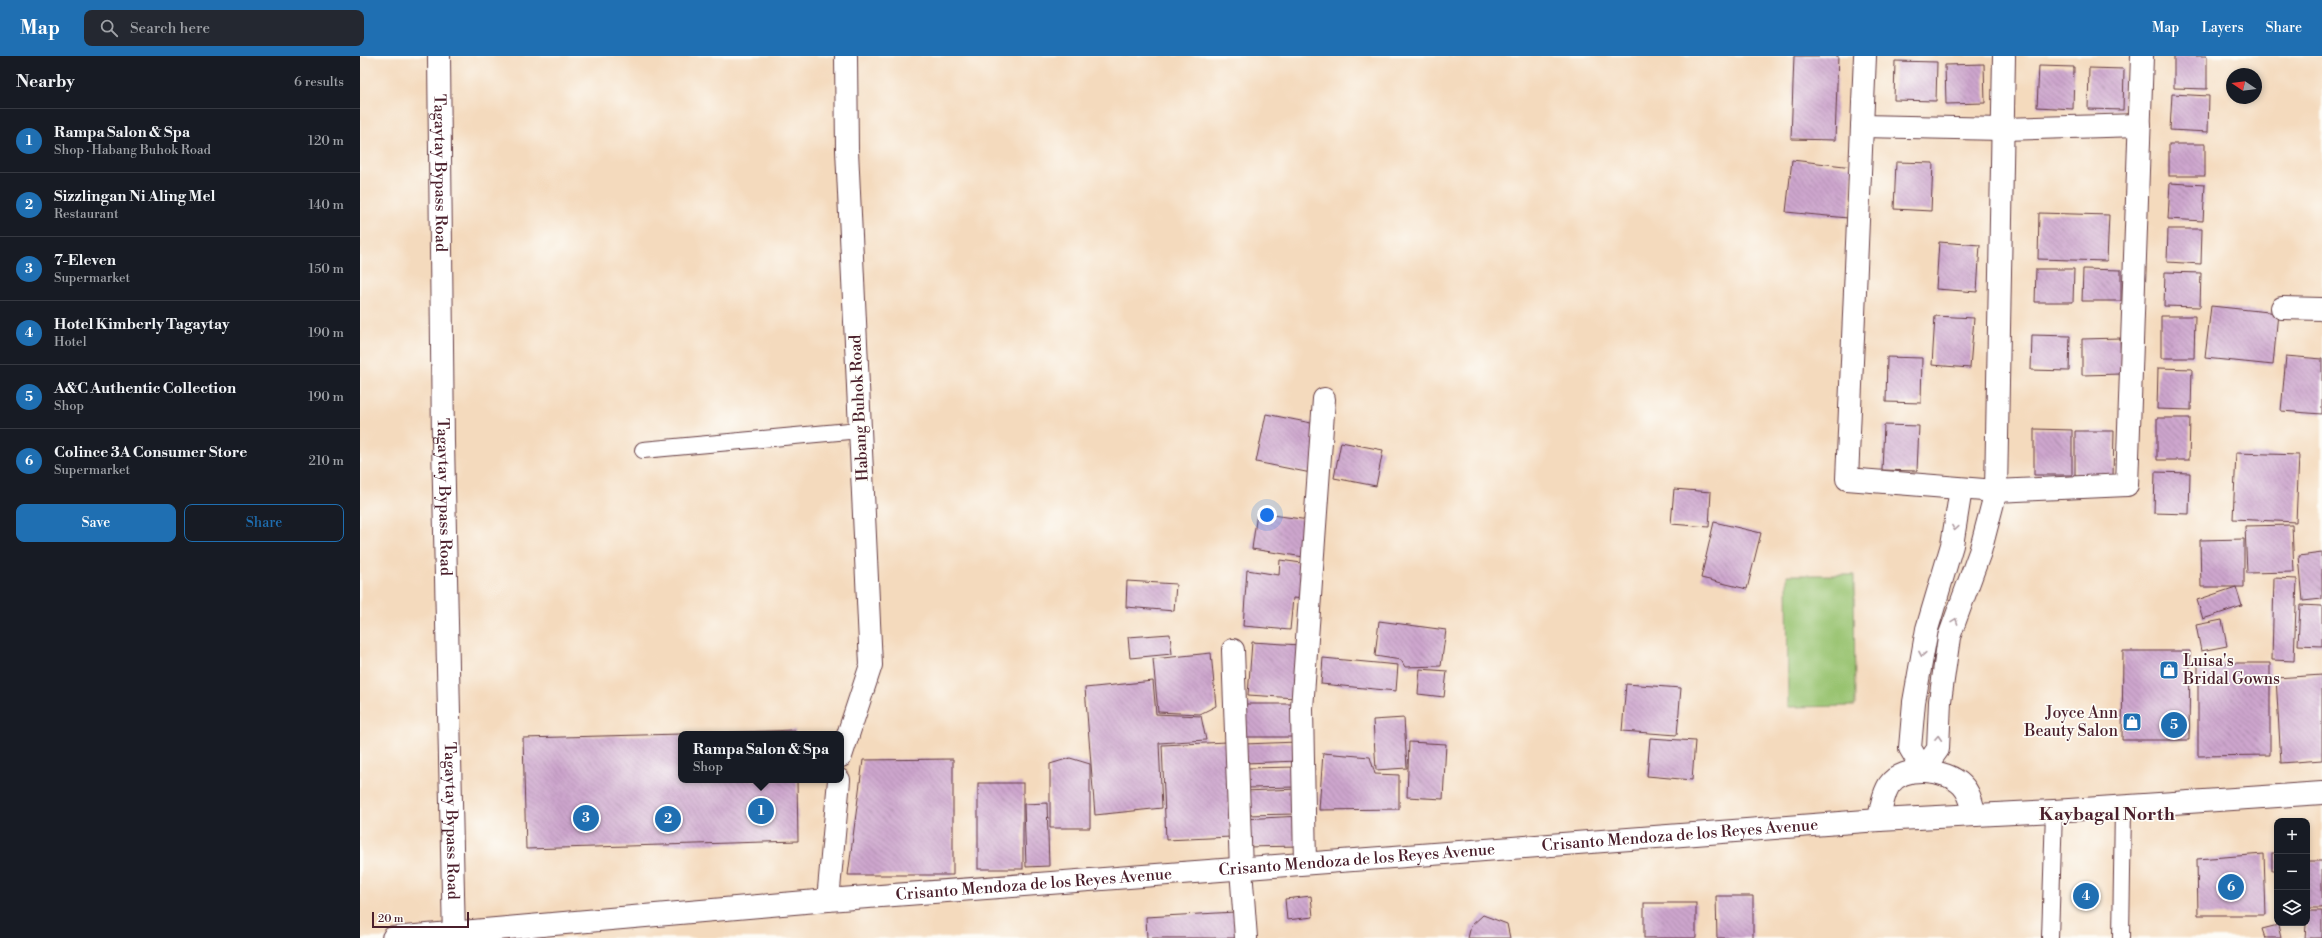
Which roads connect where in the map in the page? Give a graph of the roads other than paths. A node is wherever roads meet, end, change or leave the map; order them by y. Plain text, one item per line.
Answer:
1 (439, 56) edge
2 (846, 56) edge
3 (1865, 56) edge
4 (2004, 56) edge
5 (2142, 56) edge
6 (2140, 125) junction
7 (1862, 126) junction
8 (2002, 130) junction
9 (2282, 308) dead end
10 (2322, 310) edge
11 (1324, 399) dead end
12 (860, 430) junction
13 (644, 450) dead end
14 (1961, 489) junction
15 (1996, 491) junction
16 (1233, 650) dead end
17 (844, 747) edge
18 (1923, 770) junction
19 (839, 783) edge
20 (2322, 793) edge
21 (2123, 807) junction
22 (2054, 811) junction
23 (1975, 815) junction
24 (1879, 820) junction
25 (1305, 863) junction
26 (1241, 869) junction
27 (828, 900) junction
28 (454, 935) edge
29 (393, 938) edge
30 (1246, 938) edge
31 (2050, 938) edge
32 (2121, 938) edge

1 - 28 street, Tagaytay Bypass Road
2 - 12 street, Habang Buhok Road
3 - 7 street
4 - 8 street
5 - 6 street
6 - 8 street
6 - 15 street
7 - 8 street
7 - 14 street
8 - 15 street
9 - 10 street
11 - 25 street
12 - 13 lane
12 - 17 street, Habang Buhok Road
14 - 15 street
14 -> 18 street
18 -> 15 street
16 - 26 street
18 - 23 street
18 - 24 street
19 - 27 street
20 - 21 street, Crisanto Mendoza de los Reyes Avenue
21 - 22 street, Crisanto Mendoza de los Reyes Avenue
21 - 32 lane
22 - 23 street, Crisanto Mendoza de los Reyes Avenue
22 - 31 lane
23 - 24 street, Crisanto Mendoza de los Reyes Avenue
24 - 25 street, Crisanto Mendoza de los Reyes Avenue
25 - 26 street, Crisanto Mendoza de los Reyes Avenue
26 - 27 street, Crisanto Mendoza de los Reyes Avenue
26 - 30 street
27 - 28 street, Crisanto Mendoza de los Reyes Avenue
28 - 29 street, Crisanto Mendoza de los Reyes Avenue

